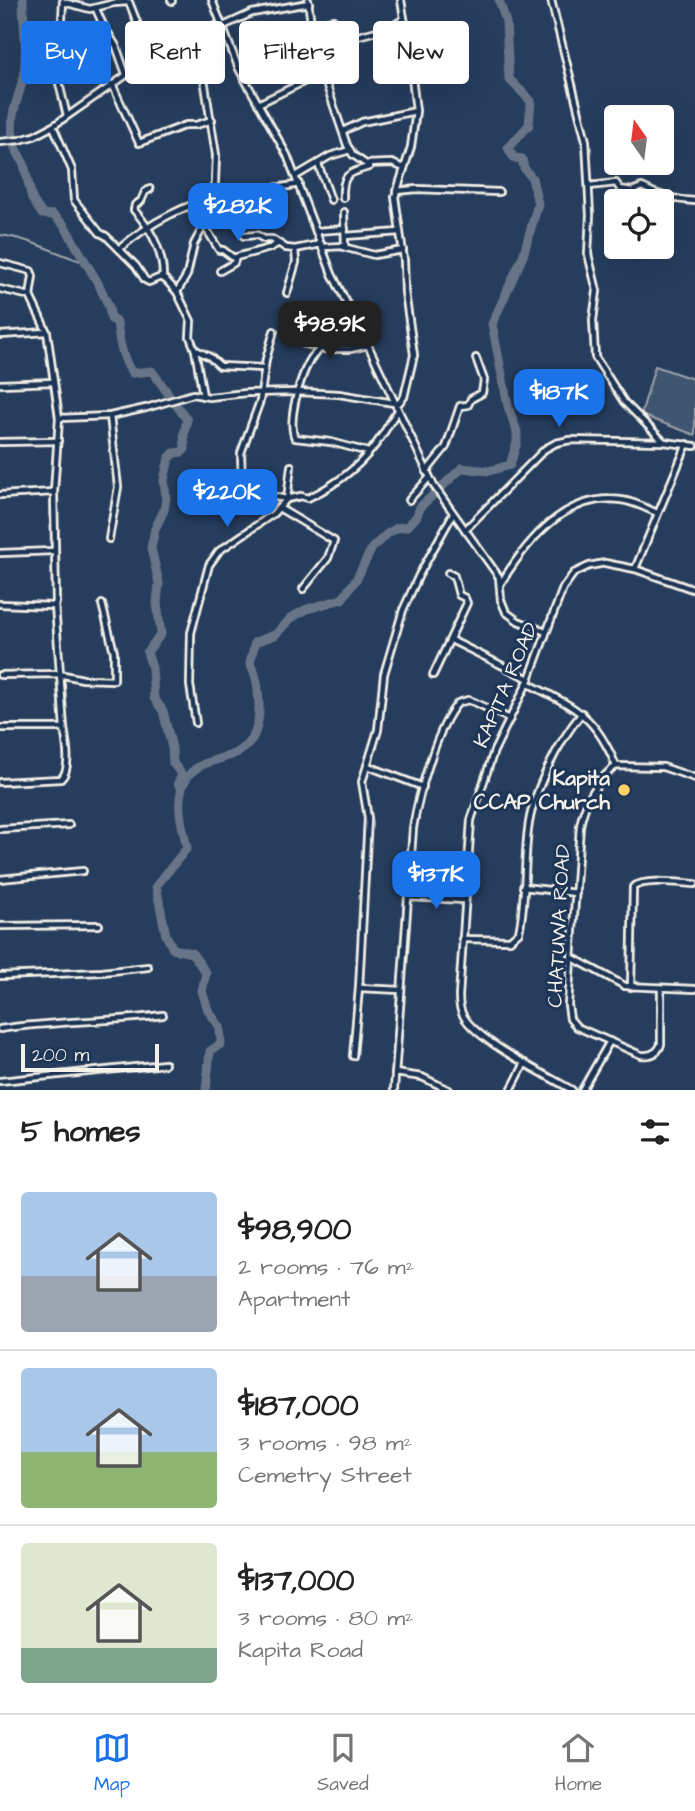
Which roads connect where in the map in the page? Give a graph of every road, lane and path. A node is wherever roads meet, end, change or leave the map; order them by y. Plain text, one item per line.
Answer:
1 (212, 0) edge
2 (401, 0) edge
3 (551, 0) edge
4 (63, 1) edge
5 (309, 1) edge
6 (96, 9) junction
7 (404, 19) junction
8 (136, 21) edge
9 (218, 21) edge
10 (312, 21) edge
11 (225, 24) edge
12 (359, 36) edge
13 (225, 37) edge
14 (125, 71) edge
15 (125, 75) edge
16 (112, 84) junction
17 (206, 84) edge
18 (299, 84) edge
19 (326, 84) edge
20 (258, 104) junction
21 (416, 111) junction
22 (67, 116) junction
23 (212, 120) junction
24 (53, 126) junction
25 (342, 131) junction
26 (0, 142) edge
27 (349, 150) junction
28 (318, 164) junction
29 (374, 166) junction
30 (404, 168) junction
31 (296, 176) junction
32 (299, 184) junction
33 (588, 186) junction
34 (150, 189) dead end
35 (396, 191) junction
36 (499, 192) dead end
37 (214, 198) junction
38 (343, 198) dead end
39 (331, 200) dead end
40 (695, 201) edge
41 (344, 212) dead end
42 (204, 225) junction
43 (148, 227) junction
44 (345, 229) junction
45 (317, 231) junction
46 (400, 232) junction
47 (244, 236) dead end
48 (345, 236) junction
49 (277, 244) junction
50 (322, 245) junction
51 (343, 247) junction
52 (119, 249) junction
53 (295, 249) junction
54 (403, 250) junction
55 (235, 259) junction
56 (0, 263) edge
57 (220, 271) dead end
58 (160, 278) junction
59 (0, 289) edge
60 (177, 292) junction
61 (287, 293) dead end
62 (30, 296) junction
63 (274, 331) dead end
64 (47, 332) junction
65 (0, 335) edge
66 (301, 343) dead end
67 (368, 345) junction
68 (323, 348) junction
69 (195, 350) junction
70 (476, 358) dead end
71 (264, 368) junction
72 (54, 382) junction
73 (0, 384) edge
74 (262, 392) junction
75 (297, 392) junction
76 (203, 396) junction
77 (396, 407) junction
78 (110, 416) junction
79 (59, 418) junction
80 (58, 441) junction
81 (0, 442) edge
82 (664, 442) junction
83 (687, 444) junction
84 (695, 446) edge
85 (368, 452) junction
86 (291, 467) dead end
87 (426, 472) junction
88 (429, 478) junction
89 (54, 492) junction
90 (0, 495) edge
91 (287, 499) junction
92 (409, 500) dead end
93 (279, 508) junction
94 (657, 513) junction
95 (453, 514) junction
96 (466, 530) junction
97 (109, 539) dead end
98 (54, 551) junction
99 (0, 553) edge
100 (635, 569) junction
101 (448, 573) dead end
102 (501, 583) junction
103 (303, 589) dead end
104 (695, 589) edge
105 (0, 604) edge
106 (103, 604) dead end
107 (55, 605) junction
108 (546, 632) junction
109 (450, 640) junction
110 (59, 674) junction
111 (0, 675) edge
112 (433, 675) dead end
113 (528, 681) junction
114 (582, 713) junction
115 (510, 719) junction
116 (196, 723) dead end
117 (0, 727) edge
118 (64, 728) junction
119 (368, 766) junction
120 (616, 766) junction
121 (695, 778) edge
122 (0, 782) edge
123 (423, 787) junction
124 (69, 825) dead end
125 (0, 829) edge
126 (83, 872) dead end
127 (0, 879) edge
128 (695, 884) edge
129 (523, 887) junction
130 (576, 893) junction
131 (408, 897) junction
132 (465, 900) junction
133 (99, 925) dead end
134 (0, 926) edge
135 (462, 939) junction
136 (571, 957) junction
137 (148, 968) dead end
138 (0, 976) edge
139 (631, 987) junction
140 (359, 988) junction
141 (661, 989) junction
142 (695, 989) edge
143 (401, 990) junction
144 (163, 1015) dead end
145 (0, 1029) edge
146 (610, 1041) junction
147 (353, 1055) dead end
148 (525, 1062) junction
149 (165, 1064) dead end
150 (395, 1073) junction
151 (0, 1081) edge
152 (394, 1090) edge
153 (449, 1090) edge
154 (511, 1090) edge
155 (572, 1090) edge
156 (582, 1090) edge

1 - 9 street
2 - 7 street
3 - 33 street
4 - 6 street
4 - 22 street
5 - 10 street
5 - 11 street
6 - 8 street
6 - 14 street
7 - 12 street
7 - 21 street
13 - 20 street
15 - 16 street
16 - 22 street
16 - 23 street
17 - 23 street
18 - 20 street
19 - 25 street
20 - 31 street
21 - 25 street
21 - 30 street
22 - 24 street
23 - 37 street
24 - 26 street
24 - 52 street
25 - 27 street
27 - 28 street
27 - 29 street
28 - 31 street
28 - 39 street
29 - 30 street
29 - 38 street
30 - 35 street
31 - 32 street
32 - 37 street
32 - 45 street
33 - 40 street
33 - 82 street
34 - 43 street
35 - 36 street
35 - 46 street
37 - 42 street
37 - 43 street
41 - 44 street
42 - 55 street
42 - 60 street
43 - 52 street
43 - 58 street
44 - 45 street
44 - 48 street
45 - 50 street
46 - 48 street
46 - 54 street
47 - 49 street
48 - 51 street
49 - 53 street
49 - 55 street
50 - 51 street
50 - 53 street
50 - 67 street
51 - 54 street
52 - 58 street
53 - 61 street
54 - 77 street
55 - 57 street
56 - 62 street
58 - 60 street
59 - 62 street
60 - 69 street
62 - 64 street
63 - 71 street
64 - 65 street
64 - 72 street
66 - 68 street
67 - 68 street
67 - 77 street
68 - 75 street
69 - 71 street
69 - 76 street
70 - 87 street
71 - 74 street
72 - 73 street
72 - 79 street
74 - 75 street
74 - 76 street
74 - 91 street
75 - 77 street
75 - 85 street
76 - 78 street
77 - 85 street
77 - 87 street
78 - 79 street
78 - 97 street
79 - 80 street
80 - 81 street
80 - 89 street
82 - 83 street
82 - 96 street
83 - 84 street
83 - 94 street
85 - 91 street
86 - 91 street
87 - 88 street
88 - 92 street
88 - 95 street
89 - 90 street
89 - 98 street
91 - 93 street
93 - 103 street
93 - 116 street
94 - 100 street
94 - 102 street
95 - 96 street
95 - 119 street
96 - 102 street
98 - 99 street
98 - 107 street
100 - 104 street, KAPITA ROAD
100 - 108 street, KAPITA ROAD
101 - 109 street
102 - 108 street
105 - 107 street
106 - 110 street
107 - 110 street
108 - 113 street, KAPITA ROAD
109 - 112 street
109 - 113 street
110 - 111 street
110 - 118 street
113 - 114 street
113 - 115 street, KAPITA ROAD
114 - 120 street
114 - 129 street
115 - 123 street
115 - 132 street, KAPITA ROAD
117 - 118 street
118 - 122 street
119 - 123 street
119 - 140 street
120 - 121 street
120 - 130 street, CHATUWA ROAD
123 - 131 street
124 - 125 street
126 - 127 street
128 - 139 street
129 - 130 street
129 - 135 street
130 - 136 street, CHATUWA ROAD
131 - 132 street
131 - 143 street
132 - 135 street, KAPITA ROAD
133 - 134 street
135 - 148 street, KAPITA ROAD
136 - 139 street
136 - 146 street, CHATUWA ROAD
137 - 138 street
139 - 141 street
140 - 143 street
140 - 147 street
141 - 142 street
141 - 146 street, CHATUWA ROAD
143 - 150 street
144 - 145 street
146 - 156 street
148 - 154 street
148 - 155 street, KAPITA ROAD
149 - 151 street
150 - 152 street
150 - 153 street

